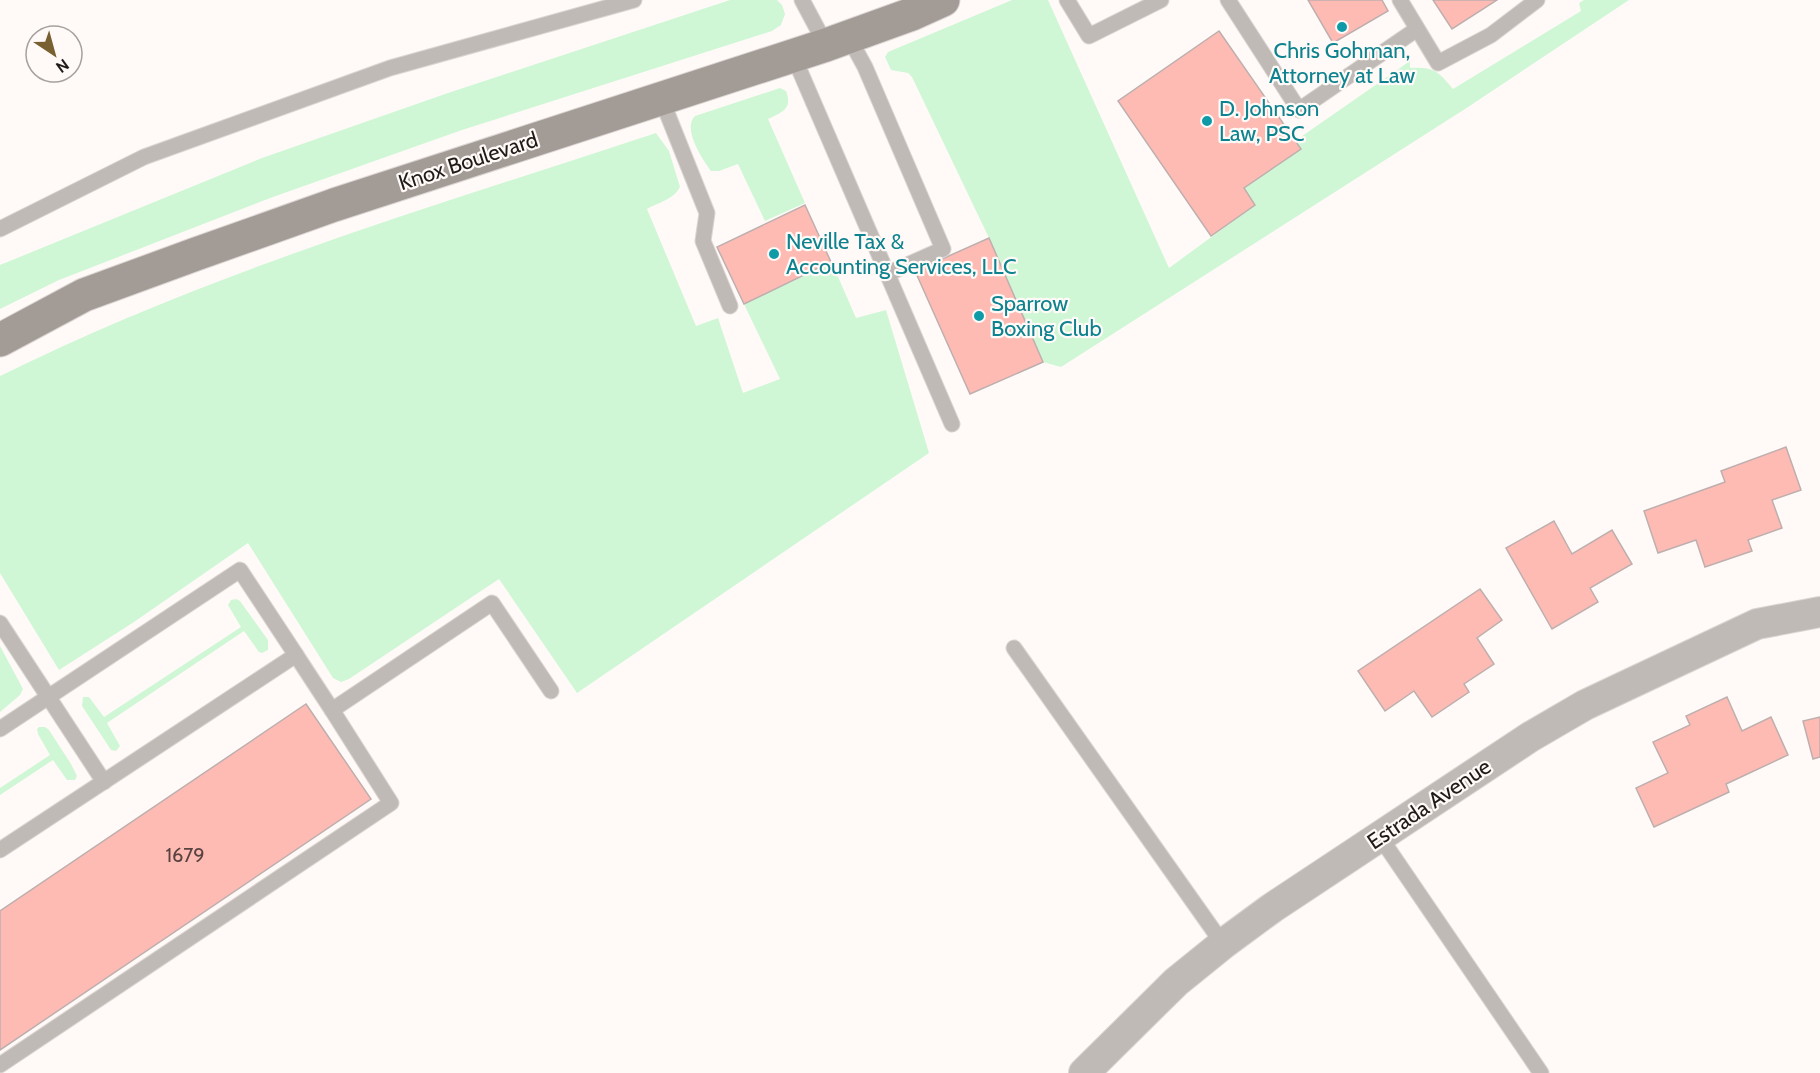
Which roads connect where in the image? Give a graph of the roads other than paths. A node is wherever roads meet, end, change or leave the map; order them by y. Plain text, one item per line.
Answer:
1 (633, 0) edge
2 (802, 0) edge
3 (943, 0) edge
4 (1067, 0) edge
5 (1161, 0) edge
6 (1228, 0) edge
7 (1400, 0) edge
8 (1537, 0) edge
9 (1417, 29) junction
10 (837, 41) junction
11 (793, 56) junction
12 (661, 98) junction
13 (0, 229) edge
14 (887, 274) junction
15 (730, 306) dead end
16 (0, 340) edge
17 (952, 424) dead end
18 (1820, 612) edge
19 (0, 623) edge
20 (1014, 648) dead end
21 (296, 655) junction
22 (551, 691) dead end
23 (47, 697) junction
24 (332, 710) junction
25 (0, 729) edge
26 (104, 782) junction
27 (1380, 837) junction
28 (0, 850) edge
29 (1223, 944) junction
30 (0, 1065) edge
31 (1084, 1073) edge
32 (1541, 1073) edge

1 - 13 lane
2 - 10 lane
3 - 10 main road, Knox Boulevard
4 - 5 lane
6 - 9 lane
7 - 9 lane
8 - 9 lane
10 - 11 main road, Knox Boulevard
10 - 14 lane
11 - 12 main road, Knox Boulevard
11 - 14 lane
12 - 15 lane
12 - 16 main road, Knox Boulevard
14 - 17 lane
18 - 27 street, Estrada Avenue
19 - 23 lane
20 - 29 lane
21 - 23 lane
21 - 24 lane
21 - 26 lane
22 - 24 lane
23 - 25 lane
23 - 26 lane
24 - 30 lane
26 - 28 lane
27 - 29 street, Estrada Avenue
27 - 32 lane
29 - 31 street, Estrada Avenue

